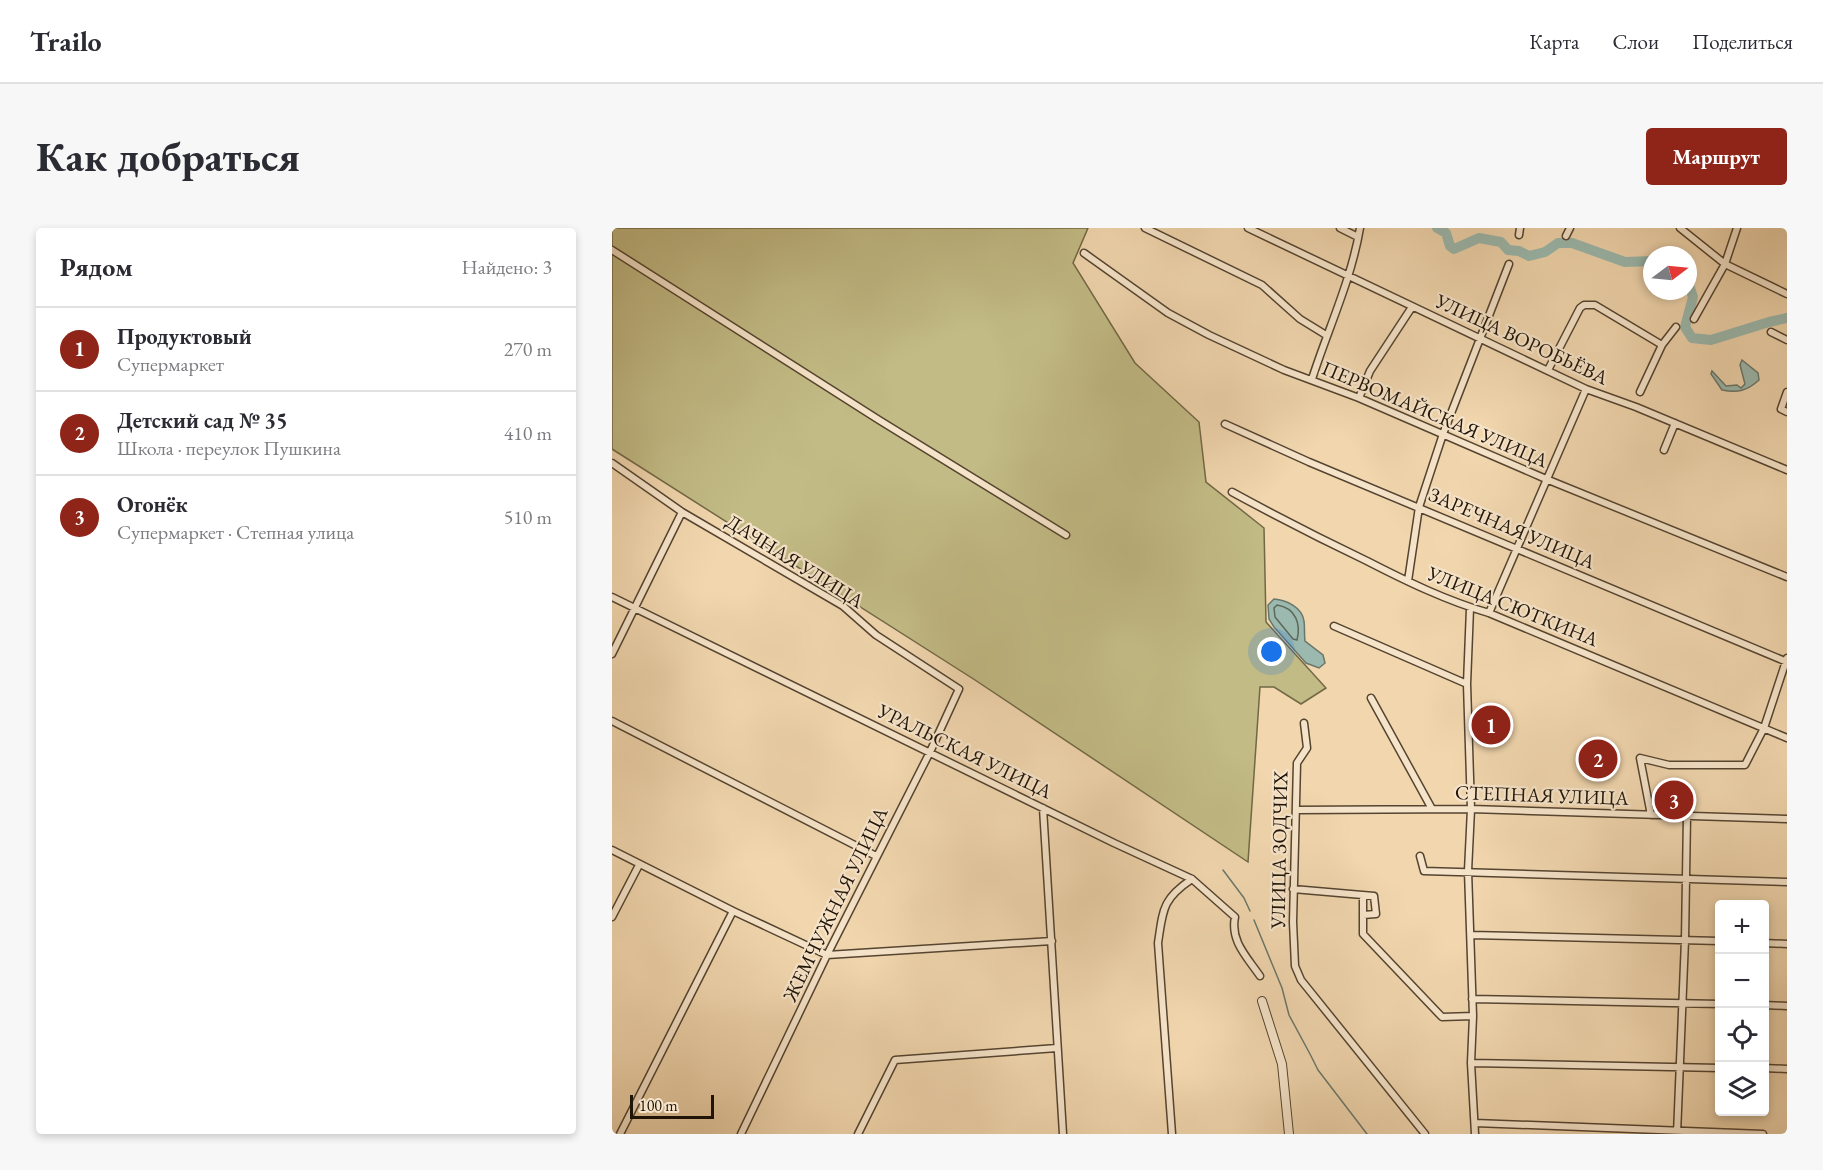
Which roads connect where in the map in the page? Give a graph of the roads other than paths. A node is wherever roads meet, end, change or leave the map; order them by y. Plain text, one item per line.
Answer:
1 (1145, 228) edge
2 (1248, 228) edge
3 (1340, 228) edge
4 (1360, 228) edge
5 (1570, 228) edge
6 (1680, 228) edge
7 (1737, 228) edge
8 (1566, 236) dead end
9 (1358, 237) junction
10 (612, 250) edge
11 (1084, 253) dead end
12 (1509, 264) dead end
13 (1725, 264) junction
14 (1349, 276) junction
15 (1787, 294) edge
16 (1412, 307) junction
17 (1694, 319) dead end
18 (1676, 327) dead end
19 (1771, 333) dead end
20 (1326, 335) junction
21 (1480, 339) junction
22 (1787, 340) edge
23 (1662, 345) junction
24 (1548, 370) junction
25 (1312, 379) junction
26 (1586, 389) junction
27 (1640, 392) dead end
28 (1787, 392) edge
29 (1359, 398) junction
30 (1787, 412) edge
31 (1675, 423) junction
32 (1225, 424) dead end
33 (1443, 434) junction
34 (1664, 450) dead end
35 (612, 463) edge
36 (1787, 470) edge
37 (1546, 479) junction
38 (1232, 492) dead end
39 (1419, 507) junction
40 (682, 512) junction
41 (1066, 535) dead end
42 (1518, 548) junction
43 (1787, 577) edge
44 (1408, 581) junction
45 (612, 597) edge
46 (634, 607) junction
47 (1470, 608) junction
48 (1489, 613) junction
49 (1334, 626) dead end
50 (612, 654) edge
51 (1787, 660) edge
52 (1467, 684) junction
53 (959, 689) joint
54 (1371, 698) dead end
55 (612, 721) edge
56 (1304, 723) dead end
57 (1764, 728) junction
58 (1787, 738) edge
59 (930, 752) junction
60 (1042, 808) junction
61 (1432, 809) junction
62 (1471, 809) junction
63 (1296, 810) junction
64 (1651, 815) junction
65 (1688, 815) junction
66 (1787, 819) edge
67 (612, 850) edge
68 (876, 856) junction
69 (1420, 856) dead end
70 (639, 865) junction
71 (1468, 871) junction
72 (1686, 878) junction
73 (1192, 879) junction
74 (1787, 882) edge
75 (1293, 889) junction
76 (1363, 896) junction
77 (732, 911) junction
78 (1363, 915) junction
79 (612, 917) edge
80 (1471, 935) junction
81 (1685, 940) junction
82 (1052, 941) junction
83 (1715, 941) edge
84 (1769, 943) edge
85 (1787, 944) edge
86 (827, 955) junction
87 (1260, 976) dead end
88 (1472, 999) junction
89 (1262, 1001) dead end
90 (1682, 1003) junction
91 (1715, 1004) edge
92 (1769, 1005) edge
93 (1787, 1006) edge
94 (1473, 1016) junction
95 (1057, 1048) junction
96 (1471, 1063) junction
97 (1680, 1067) junction
98 (1715, 1068) edge
99 (1769, 1068) edge
100 (1787, 1069) edge
101 (1476, 1123) junction
102 (1677, 1132) edge
103 (620, 1134) edge
104 (741, 1134) edge
105 (858, 1134) edge
106 (1063, 1134) edge
107 (1172, 1134) edge
108 (1289, 1134) edge
109 (1425, 1134) edge
110 (1475, 1134) edge
111 (1764, 1134) edge

1 - 20 street
2 - 14 street, УЛИЦА ВОРОБЬЁВА
3 - 9 street
4 - 9 street
5 - 8 street
6 - 13 street
7 - 13 street
9 - 14 street
10 - 41 street
11 - 25 street, ПЕРВОМАЙСКАЯ УЛИЦА
12 - 21 street
13 - 15 street
13 - 17 street
14 - 16 street, УЛИЦА ВОРОБЬЁВА
14 - 20 street
16 - 21 street, УЛИЦА ВОРОБЬЁВА
16 - 29 street
18 - 23 street
19 - 22 street
20 - 25 street
21 - 24 street, УЛИЦА ВОРОБЬЁВА
21 - 33 street
23 - 24 street
23 - 27 street
24 - 26 street, УЛИЦА ВОРОБЬЁВА
25 - 29 street, ПЕРВОМАЙСКАЯ УЛИЦА
26 - 31 street, УЛИЦА ВОРОБЬЁВА
26 - 37 street
28 - 30 street
29 - 33 street, ПЕРВОМАЙСКАЯ УЛИЦА
31 - 34 street
31 - 36 street, УЛИЦА ВОРОБЬЁВА
32 - 39 street, ЗАРЕЧНАЯ УЛИЦА
33 - 37 street, ПЕРВОМАЙСКАЯ УЛИЦА
33 - 39 street
35 - 40 street, ДАЧНАЯ УЛИЦА
37 - 42 street
37 - 43 street, ПЕРВОМАЙСКАЯ УЛИЦА
38 - 44 street, УЛИЦА СЮТКИНА
39 - 42 street, ЗАРЕЧНАЯ УЛИЦА
39 - 44 street
40 - 46 street
40 - 53 street, ДАЧНАЯ УЛИЦА
42 - 48 street
42 - 51 street, ЗАРЕЧНАЯ УЛИЦА
44 - 47 street, УЛИЦА СЮТКИНА
45 - 46 street, УРАЛЬСКАЯ УЛИЦА
46 - 50 street
46 - 59 street, УРАЛЬСКАЯ УЛИЦА
47 - 48 street, УЛИЦА СЮТКИНА
47 - 52 street
48 - 57 street, УЛИЦА СЮТКИНА
49 - 52 street
51 - 57 street
52 - 62 street
53 - 59 street, ЖЕМЧУЖНАЯ УЛИЦА
54 - 61 street
55 - 68 street
56 - 63 street, УЛИЦА ЗОДЧИХ
57 - 58 street, УЛИЦА СЮТКИНА
57 - 64 street
59 - 60 street, УРАЛЬСКАЯ УЛИЦА
59 - 68 street, ЖЕМЧУЖНАЯ УЛИЦА
60 - 73 street, УРАЛЬСКАЯ УЛИЦА
60 - 82 street
61 - 62 street, СТЕПНАЯ УЛИЦА
61 - 63 street, СТЕПНАЯ УЛИЦА
62 - 64 street, СТЕПНАЯ УЛИЦА
62 - 71 street
63 - 75 street, УЛИЦА ЗОДЧИХ
64 - 65 street, СТЕПНАЯ УЛИЦА
65 - 66 street, СТЕПНАЯ УЛИЦА
65 - 72 street
67 - 70 street
68 - 86 street, ЖЕМЧУЖНАЯ УЛИЦА
69 - 71 street
70 - 77 street
70 - 79 street
71 - 72 street
71 - 80 street
72 - 74 street
72 - 81 street
73 - 87 street, УРАЛЬСКАЯ УЛИЦА
73 - 107 street
75 - 76 street
75 - 109 street, УЛИЦА ЗОДЧИХ
76 - 78 street
76 - 78 street
77 - 86 street
77 - 103 street
78 - 94 street
80 - 81 street
80 - 88 street
81 - 83 street
81 - 90 street
82 - 86 street
82 - 95 street
84 - 85 street
86 - 104 street, ЖЕМЧУЖНАЯ УЛИЦА
88 - 90 street
88 - 94 street
89 - 108 street
90 - 91 street
90 - 97 street
92 - 93 street
94 - 96 street
95 - 105 street
95 - 106 street
96 - 97 street
96 - 101 street
97 - 98 street
97 - 102 street
99 - 100 street
101 - 102 street
101 - 110 street
102 - 111 street

